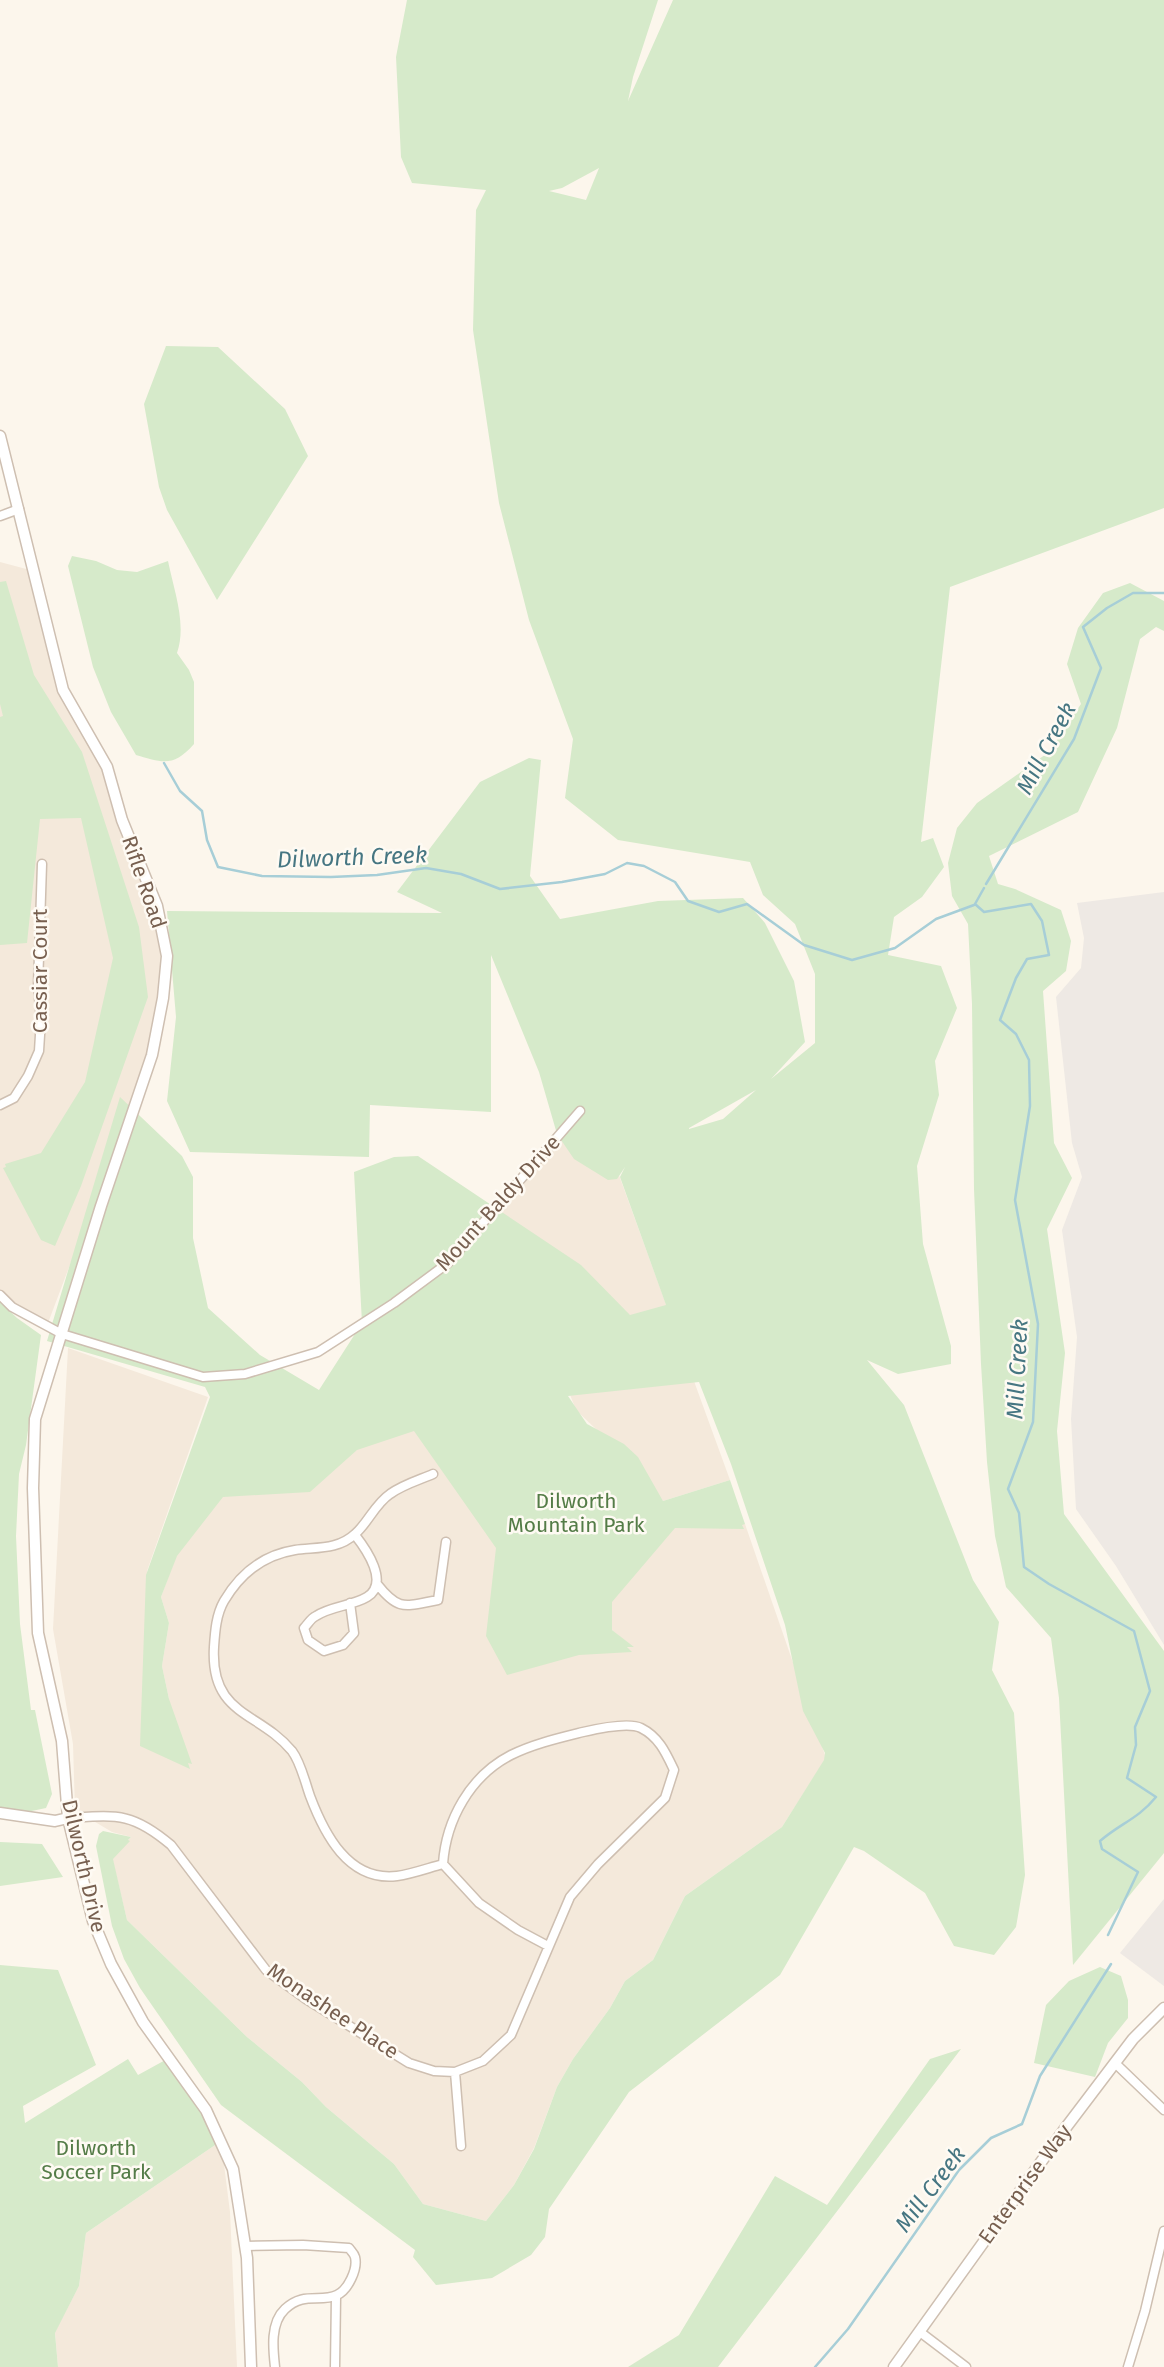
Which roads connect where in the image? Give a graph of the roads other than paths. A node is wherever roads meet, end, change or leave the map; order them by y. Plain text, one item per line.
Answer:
1 (0, 436) edge
2 (19, 509) junction
3 (0, 516) edge
4 (42, 864) dead end
5 (0, 1105) edge
6 (580, 1111) dead end
7 (0, 1295) edge
8 (62, 1334) junction
9 (433, 1474) dead end
10 (355, 1535) junction
11 (446, 1542) dead end
12 (377, 1584) junction
13 (349, 1603) junction
14 (0, 1813) edge
15 (68, 1818) junction
16 (443, 1864) junction
17 (548, 1946) junction
18 (1164, 2008) edge
19 (1115, 2063) junction
20 (455, 2072) junction
21 (1164, 2110) edge
22 (461, 2146) dead end
23 (1164, 2231) edge
24 (245, 2246) junction
25 (336, 2297) junction
26 (920, 2332) junction
27 (251, 2367) edge
28 (275, 2367) edge
29 (335, 2367) edge
30 (894, 2367) edge
31 (966, 2367) edge
32 (1128, 2367) edge

1 - 2 street, Rifle Road
2 - 3 street
2 - 8 street, Rifle Road
4 - 5 street, Cassiar Court
6 - 8 street, Mount Baldy Drive
7 - 8 street, Mount Baldy Drive
8 - 15 street, Dilworth Drive
9 - 10 street
10 - 12 street
10 - 16 street
11 - 12 street
12 - 13 street
13 - 13 street
14 - 15 street
15 - 20 street, Monashee Place
15 - 24 street, Dilworth Drive
16 - 17 street
16 - 17 street
17 - 20 street
18 - 19 street, Enterprise Way
19 - 21 street
19 - 26 street, Enterprise Way
20 - 22 street
23 - 32 street
24 - 25 street
24 - 27 street, Dilworth Drive
25 - 28 street
25 - 29 street
26 - 30 street, Enterprise Way
26 - 31 street

